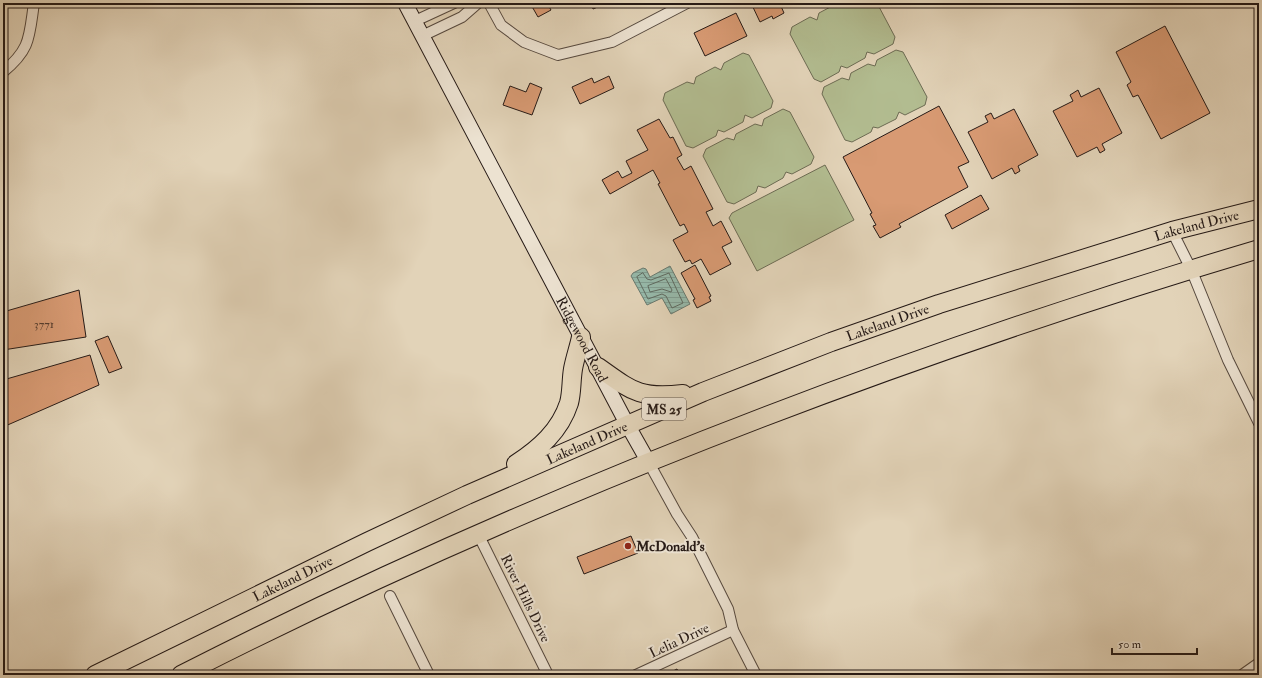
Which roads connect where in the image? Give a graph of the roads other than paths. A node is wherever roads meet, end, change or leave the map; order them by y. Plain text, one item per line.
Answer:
1 (34, 3) edge
2 (405, 3) edge
3 (454, 3) edge
4 (478, 3) edge
5 (489, 3) edge
6 (688, 3) edge
7 (415, 21) junction
8 (422, 36) junction
9 (3, 72) edge
10 (1259, 209) edge
11 (1172, 231) junction
12 (1259, 249) edge
13 (1191, 269) junction
14 (581, 336) junction
15 (598, 367) junction
16 (703, 392) junction
17 (1259, 423) edge
18 (627, 424) junction
19 (649, 462) junction
20 (468, 495) junction
21 (478, 534) junction
22 (390, 596) dead end
23 (733, 630) junction
24 (1259, 663) edge
25 (101, 674) edge
26 (180, 675) edge
27 (429, 675) edge
28 (548, 675) edge
29 (636, 675) edge
30 (756, 675) edge
31 (1242, 675) edge

1 - 9 street
2 - 7 street, Ridgewood Road
3 - 7 street
4 - 8 street
5 - 6 street
7 - 8 street, Ridgewood Road
8 - 14 street, Ridgewood Road
10 - 11 highway, Lakeland Drive / MS 25
11 - 13 street
11 - 16 highway, Lakeland Drive / MS 25
12 - 13 highway
13 - 17 street
13 - 19 highway
14 - 15 street, Ridgewood Road
14 - 20 highway
15 - 16 highway
15 - 18 street, Ridgewood Road
16 - 18 highway, Lakeland Drive / MS 25
18 - 19 street, Ridgewood Road
18 - 20 highway, Lakeland Drive / MS 25
19 - 21 highway
19 - 23 street, Ridgewood Road
20 - 25 highway, Lakeland Drive / MS 25
21 - 26 highway
21 - 28 street, River Hills Drive
22 - 27 street
23 - 29 street, Lelia Drive
23 - 30 street, Ridgewood Road
24 - 31 street

